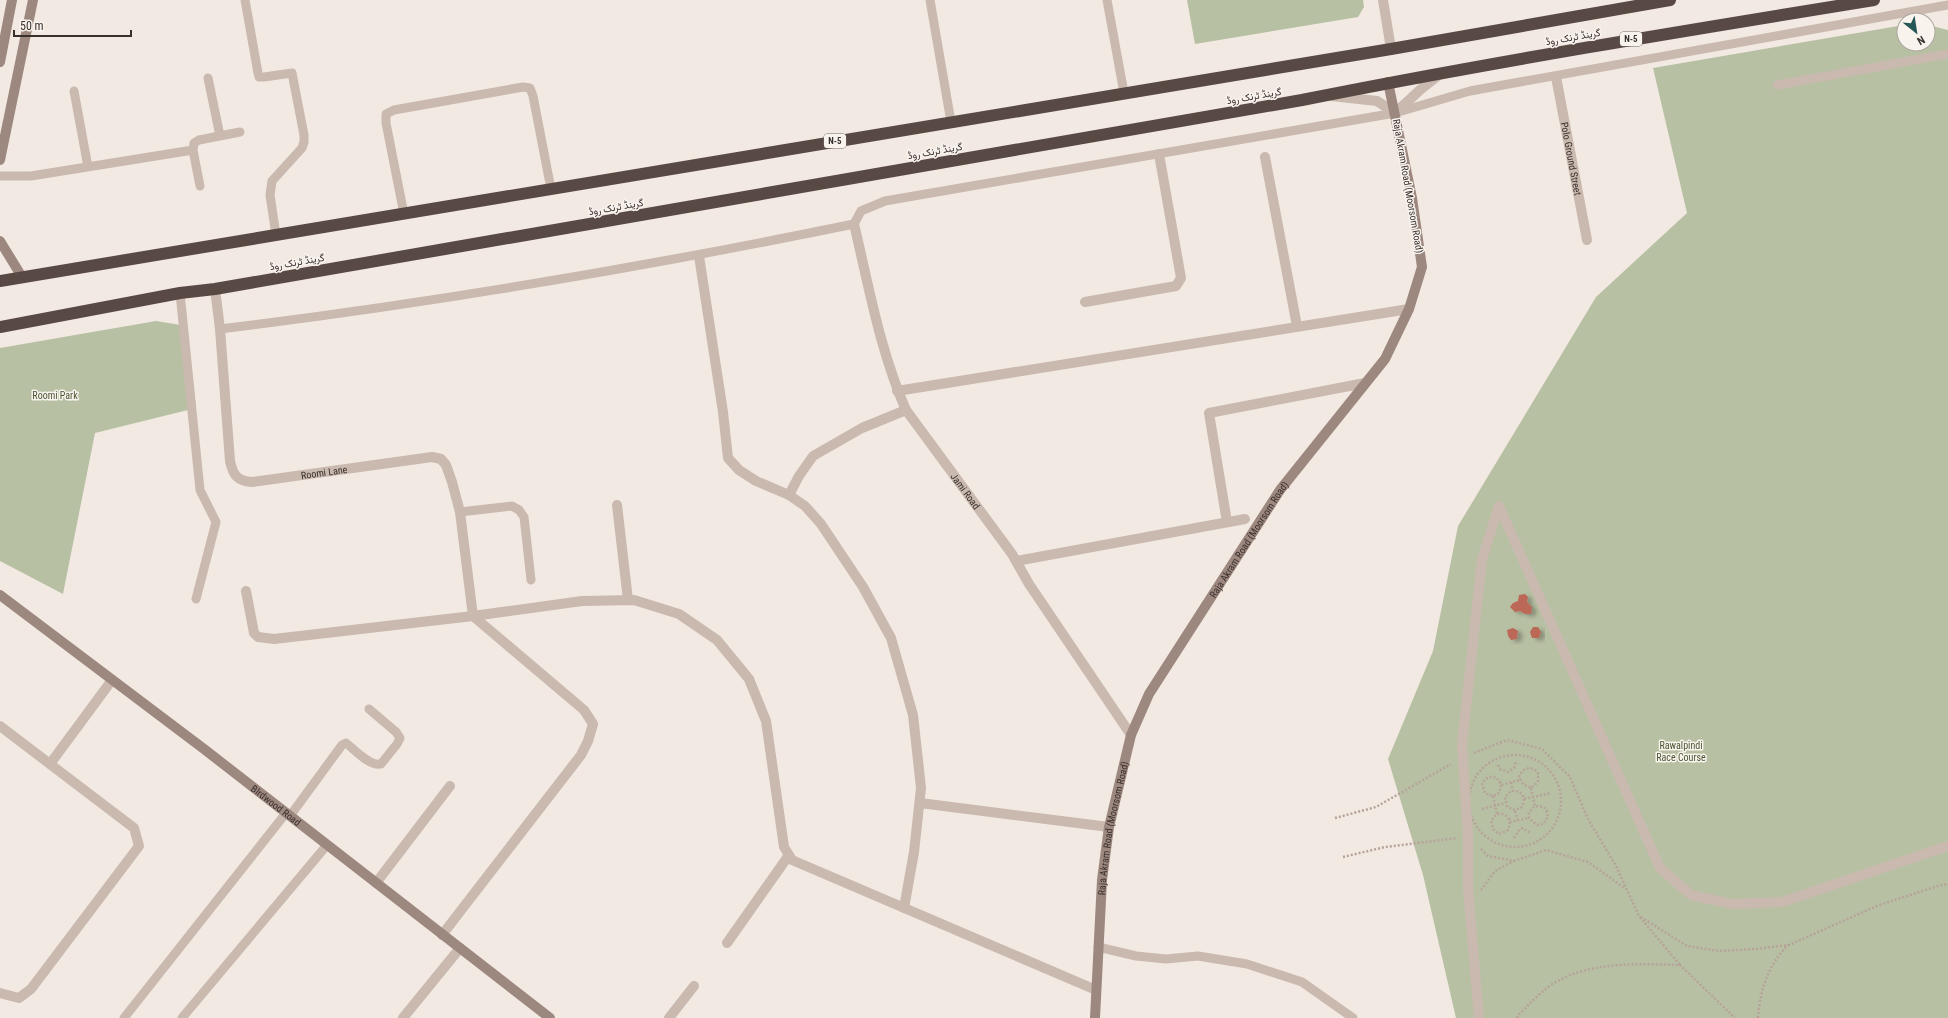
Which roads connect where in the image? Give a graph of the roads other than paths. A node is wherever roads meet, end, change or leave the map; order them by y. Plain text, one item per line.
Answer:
1 (12, 0) edge
2 (33, 0) edge
3 (245, 0) edge
4 (930, 0) edge
5 (1107, 0) edge
6 (1383, 0) edge
7 (1670, 0) edge
8 (1874, 0) edge
9 (1948, 5) edge
10 (1391, 49) junction
11 (1948, 54) edge
12 (0, 62) edge
13 (1441, 72) junction
14 (1556, 77) junction
15 (208, 78) dead end
16 (1388, 82) junction
17 (1777, 85) dead end
18 (74, 91) dead end
19 (1124, 93) junction
20 (1323, 95) junction
21 (1395, 114) junction
22 (951, 122) junction
23 (240, 132) dead end
24 (220, 136) junction
25 (193, 150) junction
26 (1159, 154) junction
27 (1265, 156) dead end
28 (0, 160) edge
29 (88, 167) junction
30 (0, 176) edge
31 (200, 186) dead end
32 (551, 189) junction
33 (404, 214) junction
34 (854, 224) junction
35 (276, 235) junction
36 (1587, 240) dead end
37 (0, 241) edge
38 (699, 256) junction
39 (22, 277) junction
40 (0, 281) edge
41 (215, 288) junction
42 (180, 293) junction
43 (1085, 302) dead end
44 (1409, 309) junction
45 (1297, 326) junction
46 (0, 327) edge
47 (220, 329) junction
48 (1365, 383) junction
49 (897, 391) junction
50 (906, 410) junction
51 (790, 495) junction
52 (617, 505) dead end
53 (460, 512) junction
54 (1245, 519) dead end
55 (1227, 522) junction
56 (1016, 561) junction
57 (531, 580) dead end
58 (246, 591) dead end
59 (196, 599) dead end
60 (2, 600) edge
61 (628, 600) junction
62 (473, 616) junction
63 (112, 680) junction
64 (369, 709) dead end
65 (0, 726) edge
66 (1131, 735) junction
67 (50, 764) junction
68 (450, 786) dead end
69 (920, 803) junction
70 (288, 814) junction
71 (1109, 827) junction
72 (327, 844) junction
73 (1948, 846) edge
74 (789, 855) junction
75 (376, 883) junction
76 (904, 908) junction
77 (442, 935) junction
78 (727, 943) dead end
79 (460, 948) junction
80 (1098, 948) junction
81 (694, 986) dead end
82 (1096, 990) junction
83 (0, 993) edge
84 (124, 1018) edge
85 (182, 1018) edge
86 (403, 1018) edge
87 (550, 1018) edge
88 (669, 1018) edge
89 (1095, 1018) edge
90 (1352, 1018) edge
91 (1479, 1018) edge

1 - 12 street
2 - 28 street
3 - 35 lane
4 - 22 lane
5 - 19 lane
6 - 10 street
7 - 10 highway, گرینڈ ٹرنک روڈ / N-5
8 - 13 highway, گرینڈ ٹرنک روڈ / N-5
9 - 14 lane
10 - 19 highway, گرینڈ ٹرنک روڈ / N-5
11 - 17 lane
13 - 16 highway, گرینڈ ٹرنک روڈ / N-5
13 - 21 street
14 - 21 lane
14 - 36 street, Polo Ground Street
15 - 24 lane
16 - 20 highway, گرینڈ ٹرنک روڈ / N-5
16 - 21 street, Raja Akram Road (Moorsom Road)
18 - 29 lane
19 - 22 highway, گرینڈ ٹرنک روڈ / N-5
20 - 21 street
20 - 41 highway, گرینڈ ٹرنک روڈ / N-5
21 - 26 lane
21 - 44 street, Raja Akram Road (Moorsom Road)
22 - 32 highway, گرینڈ ٹرنک روڈ / N-5
23 - 24 lane
24 - 25 lane
25 - 29 lane
25 - 31 lane
26 - 34 lane
26 - 43 street
27 - 45 street
29 - 30 lane
32 - 33 highway, گرینڈ ٹرنک روڈ / N-5
32 - 33 lane
33 - 35 highway, گرینڈ ٹرنک روڈ / N-5
34 - 38 lane
34 - 49 street, Jami Road
35 - 39 highway, گرینڈ ٹرنک روڈ / N-5
37 - 39 street
38 - 47 lane
38 - 51 street
39 - 40 highway, گرینڈ ٹرنک روڈ / N-5
41 - 42 highway, گرینڈ ٹرنک روڈ / N-5
41 - 47 street, Roomi Lane
42 - 46 highway, گرینڈ ٹرنک روڈ / N-5
42 - 59 lane
44 - 45 street
44 - 48 street, Raja Akram Road (Moorsom Road)
45 - 49 street
47 - 53 street, Roomi Lane
48 - 55 street
48 - 66 street, Raja Akram Road (Moorsom Road)
49 - 50 street, Jami Road
50 - 51 street
50 - 56 street, Jami Road
51 - 69 street
52 - 61 street
53 - 57 lane
53 - 62 street, Roomi Lane
54 - 55 street
55 - 56 street
56 - 66 street, Jami Road
58 - 62 street
60 - 63 street, BIrdwood Road
61 - 62 street
61 - 74 street
62 - 77 street
63 - 67 street
63 - 70 street, BIrdwood Road
64 - 70 lane
65 - 67 street
66 - 71 street, Raja Akram Road (Moorsom Road)
67 - 83 street
68 - 75 street
69 - 71 street
69 - 76 street
70 - 72 street, BIrdwood Road
70 - 84 lane
71 - 80 street, Raja Akram Road (Moorsom Road)
72 - 75 street, BIrdwood Road
72 - 85 lane
73 - 91 street
74 - 76 street
74 - 78 street
75 - 77 street, BIrdwood Road
76 - 82 street
77 - 79 street, BIrdwood Road
79 - 86 street
79 - 87 street, BIrdwood Road
80 - 82 street, Raja Akram Road (Moorsom Road)
80 - 90 lane
81 - 88 street
82 - 89 street, Raja Akram Road (Moorsom Road)

